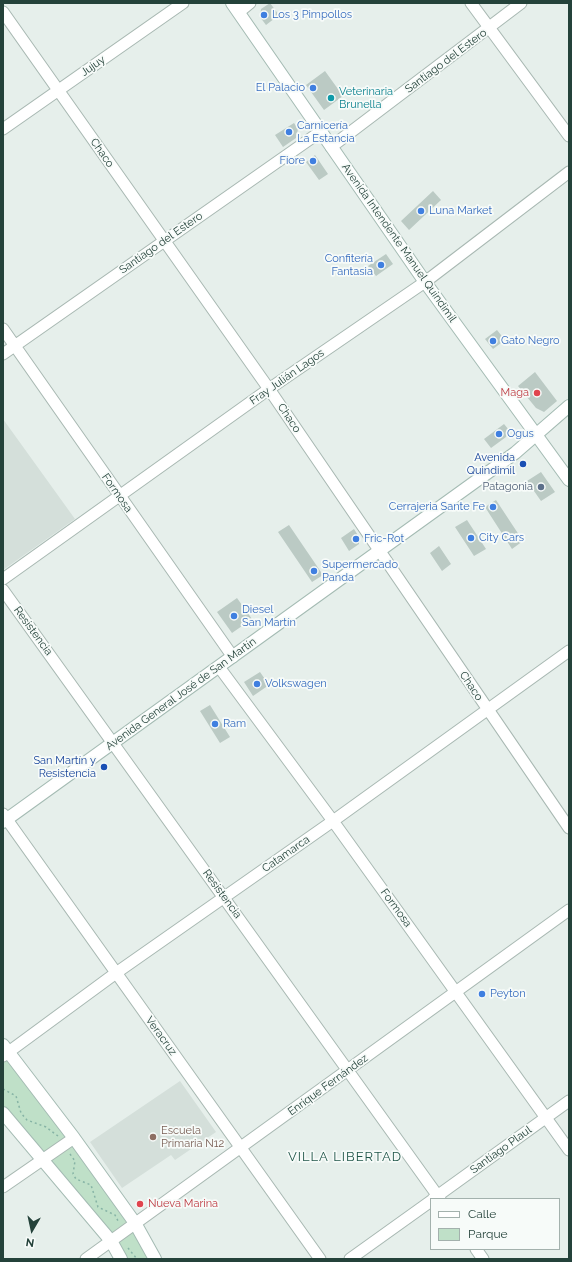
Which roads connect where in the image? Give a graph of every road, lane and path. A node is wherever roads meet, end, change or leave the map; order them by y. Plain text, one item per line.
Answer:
1 (183, 3) edge
2 (250, 3) edge
3 (471, 3) edge
4 (522, 3) edge
5 (236, 7) edge
6 (3, 12) edge
7 (489, 28) junction
8 (58, 91) junction
9 (3, 129) edge
10 (320, 132) junction
11 (569, 136) edge
12 (331, 148) junction
13 (569, 172) edge
14 (164, 241) junction
15 (425, 282) junction
16 (3, 328) edge
17 (15, 346) junction
18 (3, 354) edge
19 (269, 389) junction
20 (569, 406) edge
21 (538, 435) junction
22 (569, 480) edge
23 (118, 496) junction
24 (379, 550) junction
25 (3, 579) edge
26 (3, 590) edge
27 (569, 651) edge
28 (233, 657) junction
29 (219, 667) junction
30 (487, 709) junction
31 (114, 743) junction
32 (4, 818) edge
33 (333, 821) junction
34 (569, 828) edge
35 (224, 897) junction
36 (569, 910) edge
37 (116, 973) junction
38 (455, 991) junction
39 (5, 1051) edge
40 (348, 1070) junction
41 (3, 1089) edge
42 (569, 1101) edge
43 (3, 1113) edge
44 (545, 1118) junction
45 (69, 1141) junction
46 (241, 1147) junction
47 (569, 1150) edge
48 (43, 1159) junction
49 (3, 1187) edge
50 (435, 1198) edge
51 (437, 1198) edge
52 (430, 1203) edge
53 (135, 1223) junction
54 (122, 1233) junction
55 (111, 1241) junction
56 (477, 1250) edge
57 (86, 1259) edge
58 (121, 1259) edge
59 (137, 1259) edge
60 (154, 1259) edge
61 (320, 1259) edge
62 (350, 1259) edge
63 (483, 1259) edge

1 - 8 street, Jujuy
2 - 5 street
3 - 7 street
4 - 7 street, Santiago del Estero
5 - 10 main road, Avenida Intendente Manuel Quindimil
6 - 8 street, Chaco
7 - 11 street
7 - 12 street, Santiago del Estero
8 - 9 street, Jujuy
8 - 14 street, Chaco
10 - 12 main road, Avenida Intendente Manuel Quindimil
10 - 14 street, Santiago del Estero
12 - 15 main road, Avenida Intendente Manuel Quindimil
13 - 15 street, Fray Julián Lagos
14 - 17 street, Santiago del Estero
14 - 19 street, Chaco
15 - 19 street, Fray Julián Lagos
15 - 21 main road, Avenida Intendente Manuel Quindimil
16 - 17 street, Formosa
17 - 18 street, Santiago del Estero
17 - 23 street, Formosa
19 - 23 street, Fray Julián Lagos
19 - 24 street, Chaco
20 - 21 main road, Avenida General José de San Martín
21 - 22 main road, Avenida Intendente Manuel Quindimil
21 - 24 main road, Avenida General José de San Martín
23 - 25 street, Fray Julián Lagos
23 - 28 street, Formosa
24 - 28 main road, Avenida General José de San Martín
24 - 30 street, Chaco
26 - 31 street, Resistencia
27 - 30 street, Catamarca
28 - 29 main road, Avenida General José de San Martín
29 - 31 main road, Avenida General José de San Martín
29 - 33 street, Formosa
30 - 33 street, Catamarca
30 - 34 street, Chaco
31 - 32 main road, Avenida General José de San Martín
31 - 35 street, Resistencia
32 - 37 street, Veracruz
33 - 35 street, Catamarca
33 - 38 street, Formosa
35 - 37 street, Catamarca
35 - 40 street, Resistencia
36 - 38 street, Enrique Fernández
37 - 39 street, Catamarca
37 - 46 street, Veracruz
38 - 40 street, Enrique Fernández
38 - 44 street, Formosa
39 - 45 main road
40 - 46 street, Enrique Fernández
40 - 50 street, Resistencia
41 - 45 path
42 - 44 street, Santiago Plaul
43 - 48 main road
44 - 47 street, Formosa
44 - 51 street, Santiago Plaul
45 - 48 street
45 - 53 main road
45 - 54 path
46 - 53 street, Enrique Fernández
46 - 61 street, Veracruz
48 - 49 street
48 - 55 main road
52 - 62 street, Santiago Plaul
53 - 54 street, Enrique Fernández
53 - 60 main road
54 - 55 street, Enrique Fernández
54 - 59 path
55 - 57 street, Enrique Fernández
55 - 58 main road
56 - 63 street

